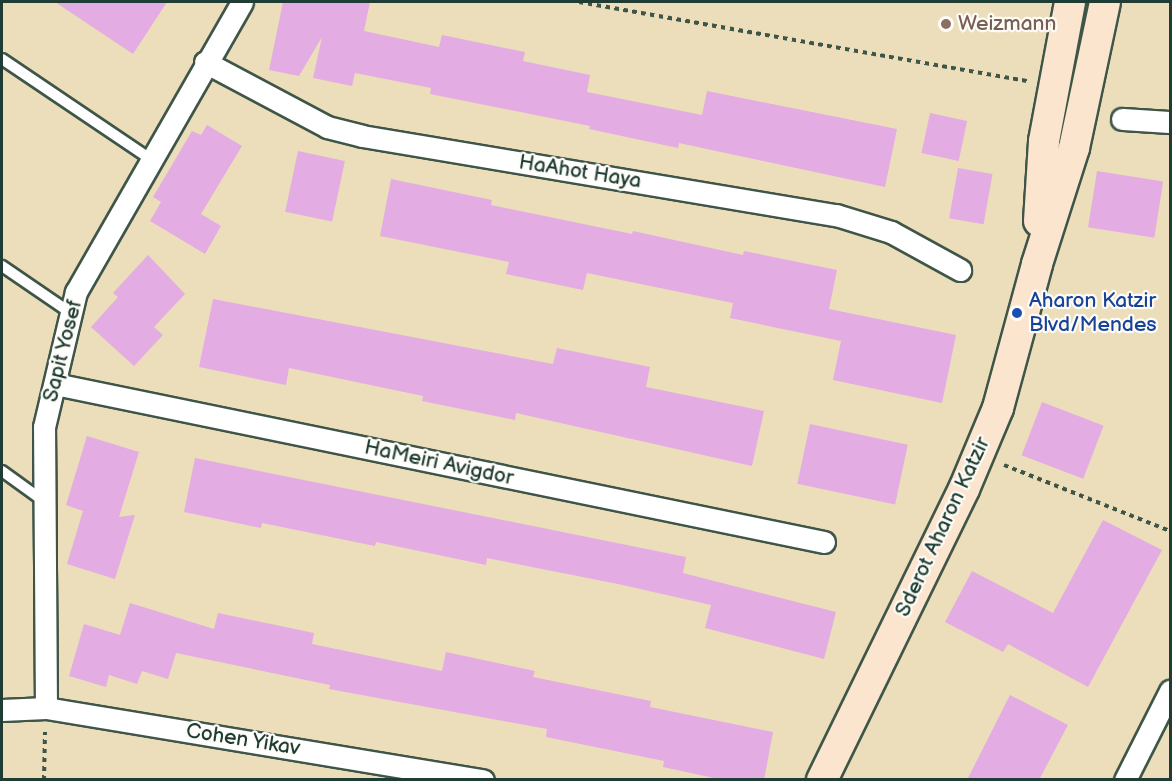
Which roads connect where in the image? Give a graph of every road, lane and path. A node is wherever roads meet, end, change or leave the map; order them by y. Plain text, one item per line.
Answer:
1 (242, 2) edge
2 (579, 2) edge
3 (1070, 2) edge
4 (1105, 2) edge
5 (2, 59) edge
6 (205, 62) junction
7 (1054, 86) junction
8 (1122, 120) dead end
9 (1170, 122) edge
10 (152, 160) junction
11 (1036, 264) junction
12 (2, 266) edge
13 (960, 270) dead end
14 (71, 313) junction
15 (55, 384) junction
16 (978, 455) junction
17 (2, 471) edge
18 (45, 502) junction
19 (1170, 531) edge
20 (824, 542) dead end
21 (1170, 691) edge
22 (46, 708) junction
23 (2, 710) edge
24 (44, 780) edge
25 (483, 780) edge
26 (822, 780) edge
27 (1125, 780) edge

1 - 6 street, Sapit Yosef
2 - 7 path
3 - 7 street, Sderot Aharon Katzir
4 - 11 street, Sderot Aharon Katzir
5 - 10 lane
6 - 10 street, Sapit Yosef
6 - 13 street, HaAhot Haya
7 - 11 street, Sderot Aharon Katzir
8 - 9 street
10 - 14 street, Sapit Yosef
11 - 16 street, Sderot Aharon Katzir
12 - 14 lane
14 - 15 street, Sapit Yosef
15 - 18 street, Sapit Yosef
15 - 20 street, HaMeiri Avigdor
16 - 19 path
16 - 26 street, Sderot Aharon Katzir
17 - 18 lane
18 - 22 street, Sapit Yosef
21 - 27 street
22 - 23 street, Cohen Yikav
22 - 24 path
22 - 25 street, Cohen Yikav

